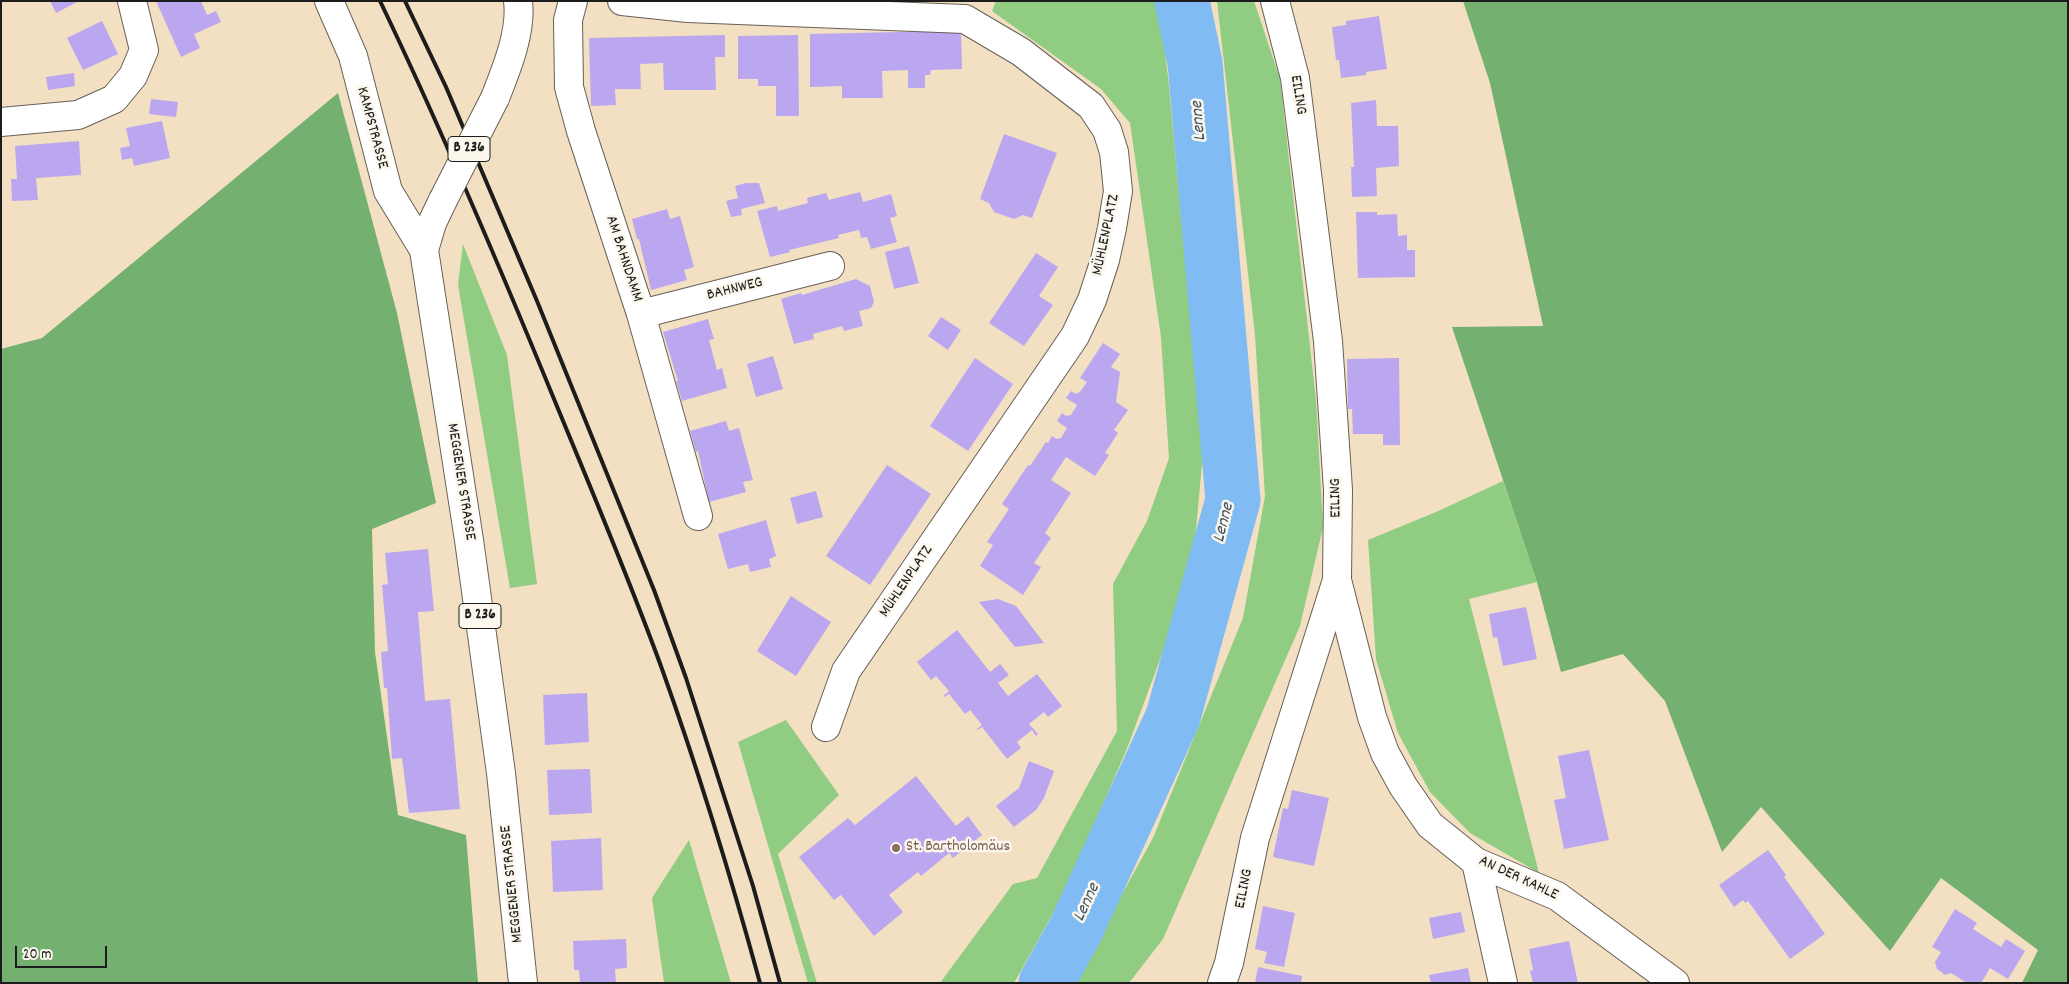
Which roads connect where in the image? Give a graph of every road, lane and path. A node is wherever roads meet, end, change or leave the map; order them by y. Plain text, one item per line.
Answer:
1 (132, 1) edge
2 (329, 1) edge
3 (518, 1) edge
4 (573, 1) edge
5 (622, 1) edge
6 (1275, 1) edge
7 (1, 122) edge
8 (424, 250) junction
9 (830, 266) dead end
10 (641, 314) junction
11 (698, 516) dead end
12 (1337, 580) junction
13 (826, 727) dead end
14 (1476, 862) junction
15 (523, 983) edge
16 (1222, 983) edge
17 (1503, 983) edge
18 (1675, 983) edge

1 - 7 street
2 - 8 street, KAMPSTRASSE
3 - 8 street, MEGGENER STRASSE / B 236, bridge
4 - 10 street, AM BAHNDAMM
5 - 13 street, MÜHLENPLATZ
6 - 12 street, EILING
8 - 15 street, MEGGENER STRASSE / B 236
9 - 10 street, BAHNWEG
10 - 11 street, AM BAHNDAMM
12 - 14 street, AN DER KAHLE
12 - 16 street, EILING
14 - 17 street
14 - 18 street, AN DER KAHLE

